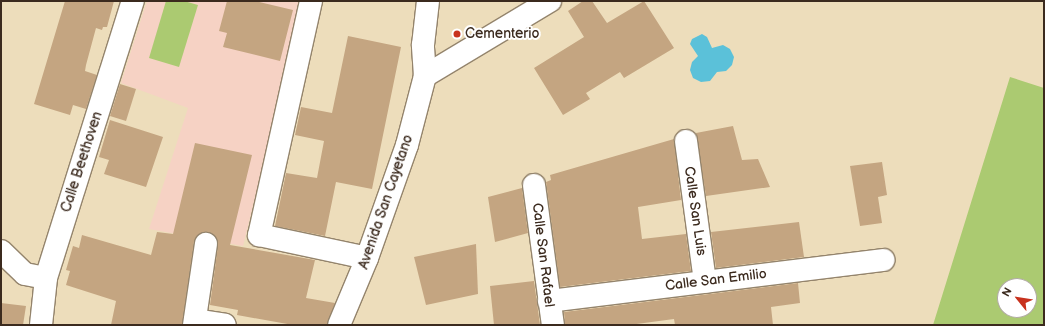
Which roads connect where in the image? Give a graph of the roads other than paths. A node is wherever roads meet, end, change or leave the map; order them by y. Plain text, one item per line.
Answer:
1 (133, 1) edge
2 (311, 1) edge
3 (428, 1) edge
4 (550, 1) edge
5 (425, 76) junction
6 (686, 141) dead end
7 (534, 185) dead end
8 (206, 244) dead end
9 (1, 251) edge
10 (367, 258) junction
11 (883, 260) dead end
12 (46, 278) junction
13 (705, 282) junction
14 (549, 300) junction
15 (195, 323) edge
16 (43, 325) edge
17 (225, 325) edge
18 (339, 325) edge
19 (553, 325) edge

1 - 12 street, Calle Beethoven
2 - 10 street
3 - 5 street, Avenida San Cayetano
4 - 5 street
5 - 10 street, Avenida San Cayetano
6 - 13 street, Calle San Luis
7 - 14 street, Calle San Rafael
8 - 15 street
9 - 12 street
10 - 18 street, Avenida San Cayetano
11 - 13 street, Calle San Emilio
12 - 16 street, Calle Beethoven
13 - 14 street, Calle San Emilio
14 - 19 street, Calle San Rafael
15 - 17 street

